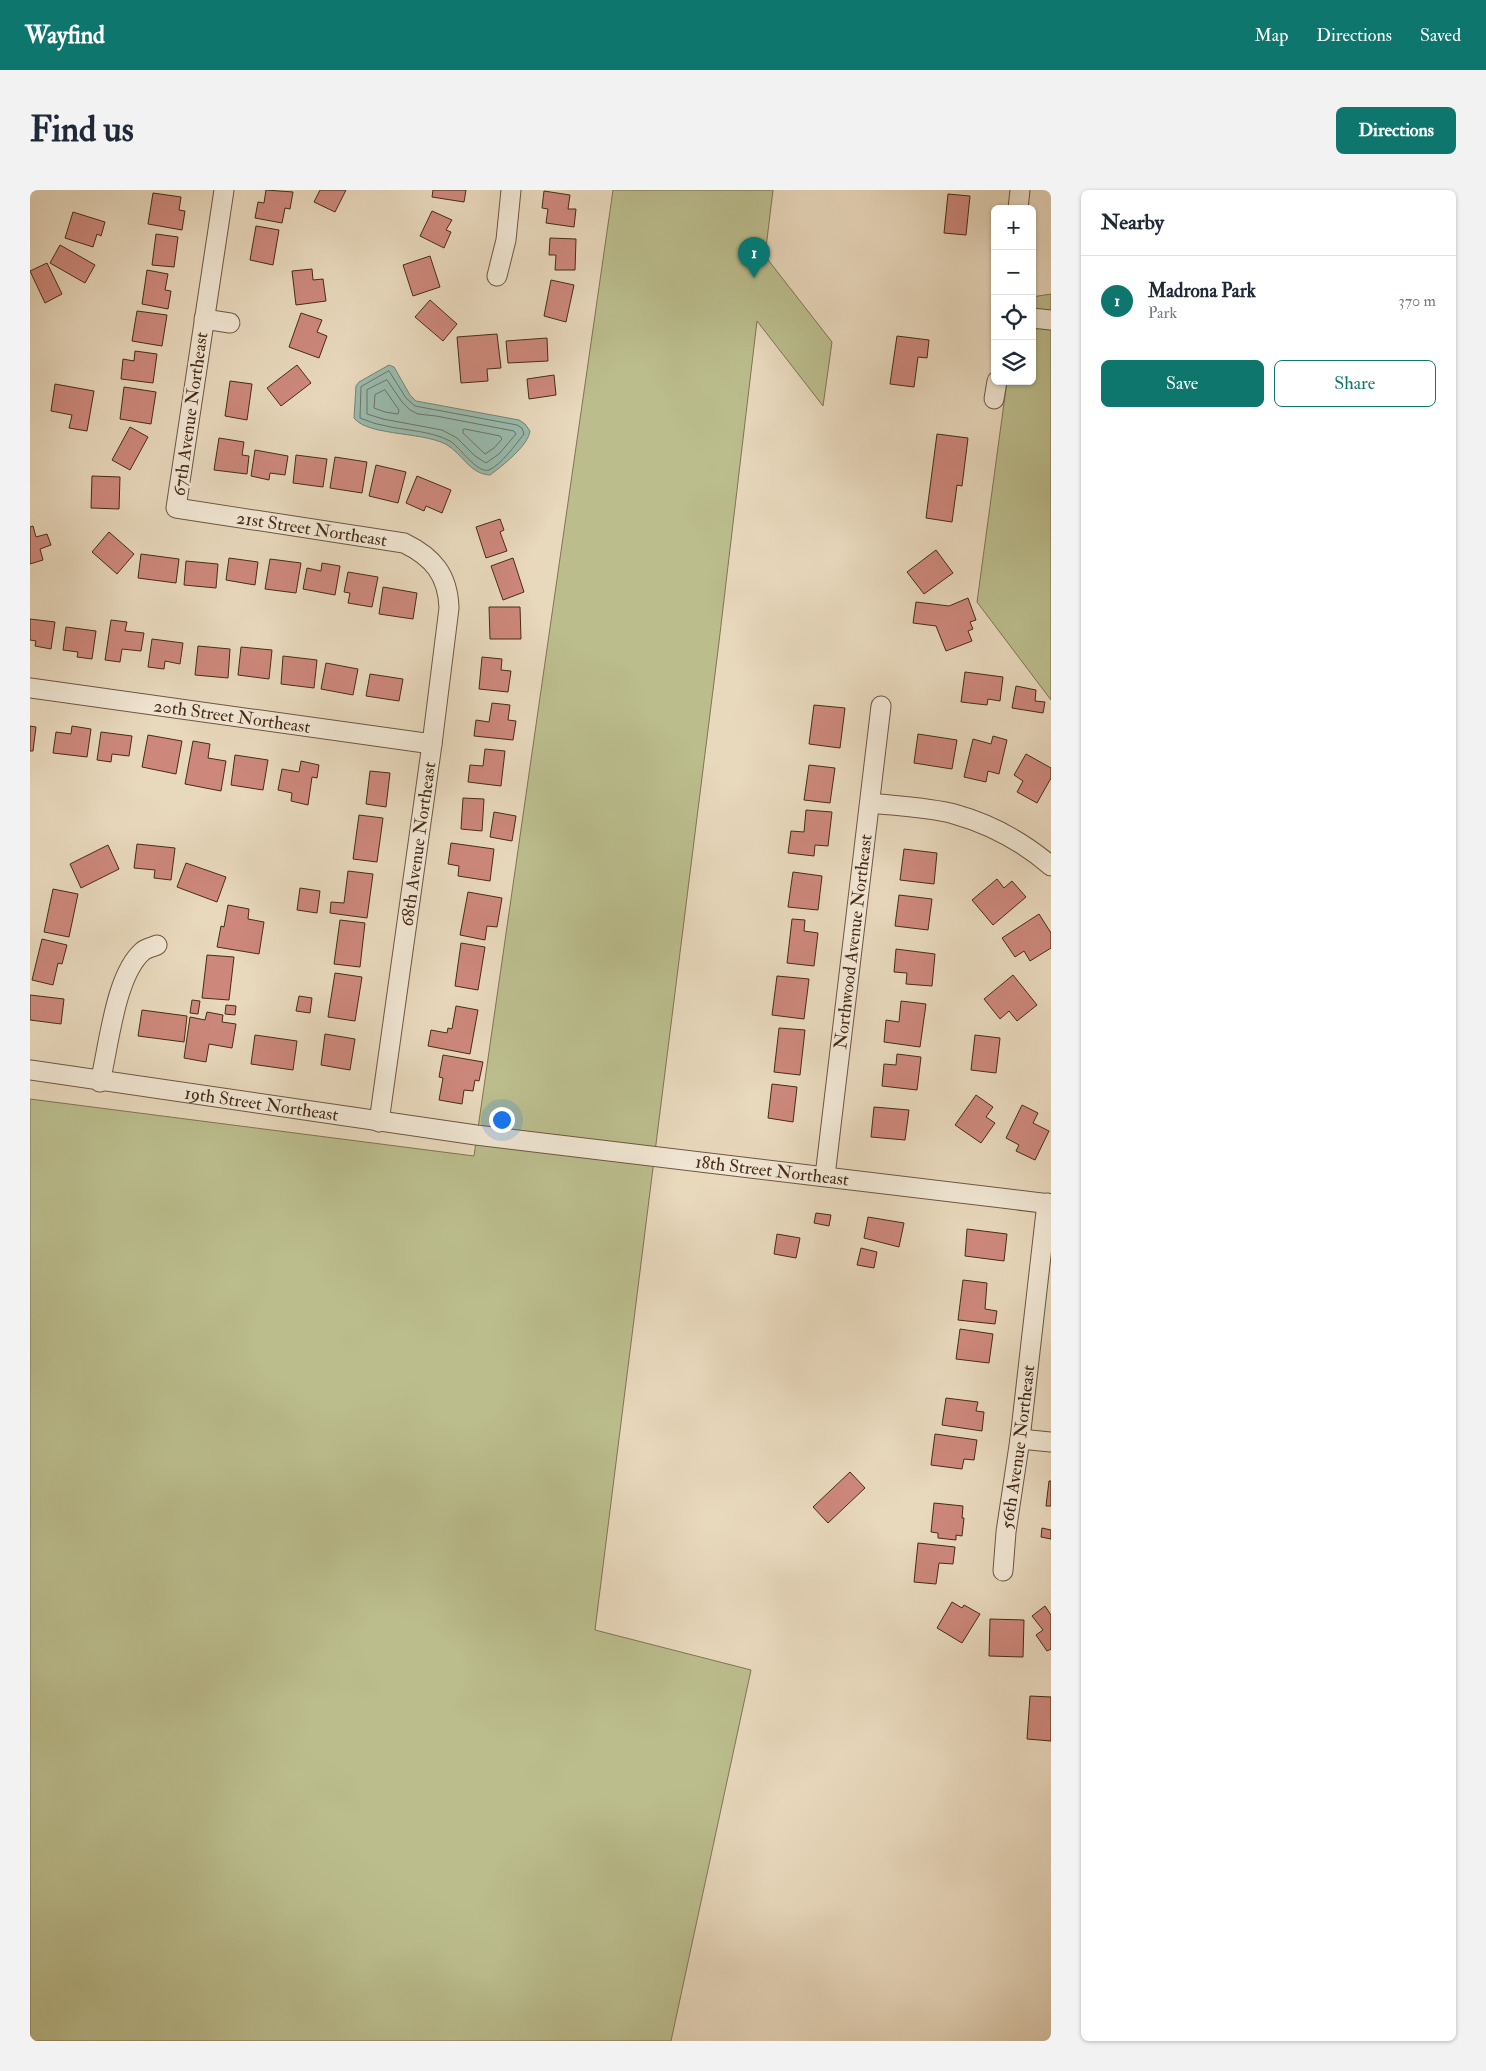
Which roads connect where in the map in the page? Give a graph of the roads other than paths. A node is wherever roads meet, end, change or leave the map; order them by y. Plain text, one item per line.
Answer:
1 (224, 190) edge
2 (511, 190) edge
3 (1020, 190) edge
4 (1018, 205) edge
5 (497, 276) dead end
6 (1036, 318) edge
7 (204, 319) junction
8 (1051, 320) edge
9 (230, 323) dead end
10 (176, 508) joint
11 (437, 569) joint
12 (30, 688) edge
13 (881, 706) dead end
14 (432, 744) junction
15 (870, 803) junction
16 (1051, 866) edge
17 (157, 945) dead end
18 (30, 1070) edge
19 (100, 1082) junction
20 (379, 1122) junction
21 (493, 1137) joint
22 (825, 1176) junction
23 (1049, 1204) edge
24 (1020, 1439) junction
25 (1051, 1442) edge
26 (1003, 1572) dead end

1 - 7 street, 67th Avenue Northeast
2 - 5 street
3 - 4 street
6 - 8 street
7 - 9 street, 67th Avenue Northeast
7 - 10 street, 67th Avenue Northeast
10 - 11 street, 21st Street Northeast
11 - 14 street, 68th Avenue Northeast
12 - 14 street, 20th Street Northeast
13 - 15 street, Northwood Avenue Northeast
14 - 20 street, 68th Avenue Northeast
15 - 16 street
15 - 22 street, Northwood Avenue Northeast
17 - 19 street
18 - 19 street, 19th Street Northeast
19 - 20 street, 19th Street Northeast
20 - 21 street, 19th Street Northeast
21 - 22 street, 18th Street Northeast
22 - 23 street, 18th Street Northeast
23 - 24 street, 56th Avenue Northeast
24 - 25 street
24 - 26 street, 56th Avenue Northeast

